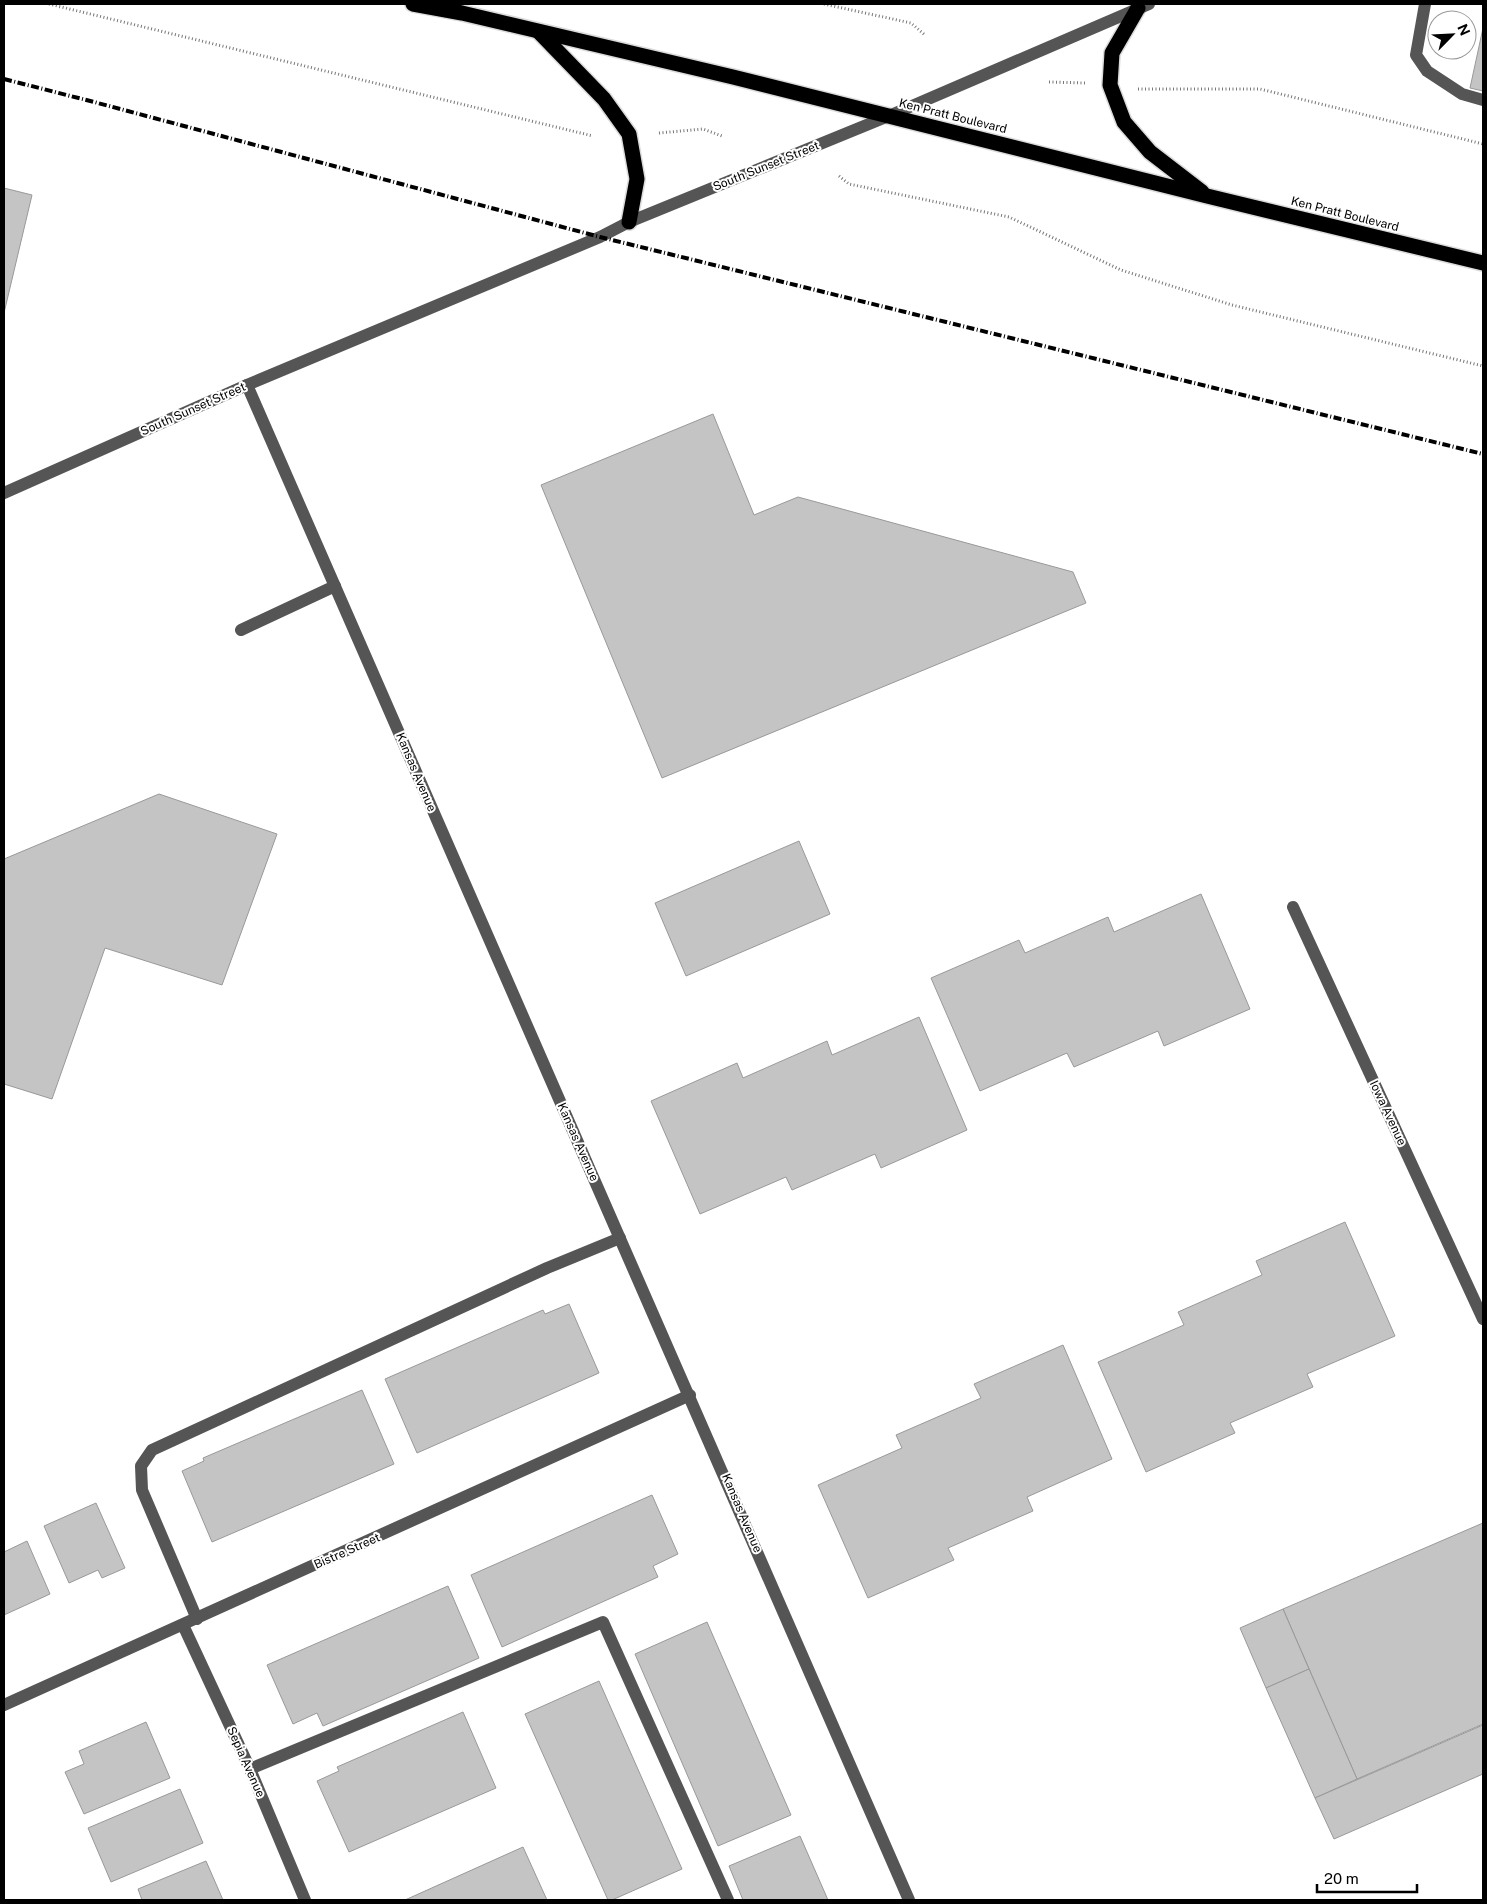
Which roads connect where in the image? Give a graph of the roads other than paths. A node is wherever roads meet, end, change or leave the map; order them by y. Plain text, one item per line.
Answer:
1 (413, 4) edge
2 (1425, 4) edge
3 (1143, 6) edge
4 (539, 32) junction
5 (1483, 100) edge
6 (891, 115) junction
7 (1207, 196) junction
8 (629, 222) junction
9 (555, 256) dead end
10 (1483, 263) edge
11 (411, 317) junction
12 (247, 385) junction
13 (4, 493) edge
14 (335, 586) junction
15 (241, 630) dead end
16 (1293, 907) dead end
17 (620, 1238) junction
18 (1483, 1319) edge
19 (690, 1395) junction
20 (196, 1619) junction
21 (183, 1625) junction
22 (4, 1705) edge
23 (250, 1769) junction
24 (305, 1900) edge
25 (728, 1900) edge
26 (909, 1900) edge

1 - 4 highway, Ken Pratt Boulevard
2 - 5 street
3 - 6 street, South Sunset Street
3 - 7 highway
4 - 6 highway, Ken Pratt Boulevard
4 - 8 highway
6 - 7 highway, Ken Pratt Boulevard
6 - 8 street, South Sunset Street
7 - 10 highway, Ken Pratt Boulevard
8 - 11 street, South Sunset Street
9 - 11 street, South Sunset Street
11 - 12 street, South Sunset Street
12 - 13 street, South Sunset Street
12 - 14 street, Kansas Avenue
14 - 15 street
14 - 17 street, Kansas Avenue
16 - 18 street, Iowa Avenue
17 - 19 street, Kansas Avenue
17 - 20 street
19 - 20 street, Bistre Street
19 - 26 street, Kansas Avenue
20 - 21 street, Bistre Street
21 - 22 street, Bistre Street
21 - 23 street, Sepia Avenue
23 - 24 street, Sepia Avenue
23 - 25 street

